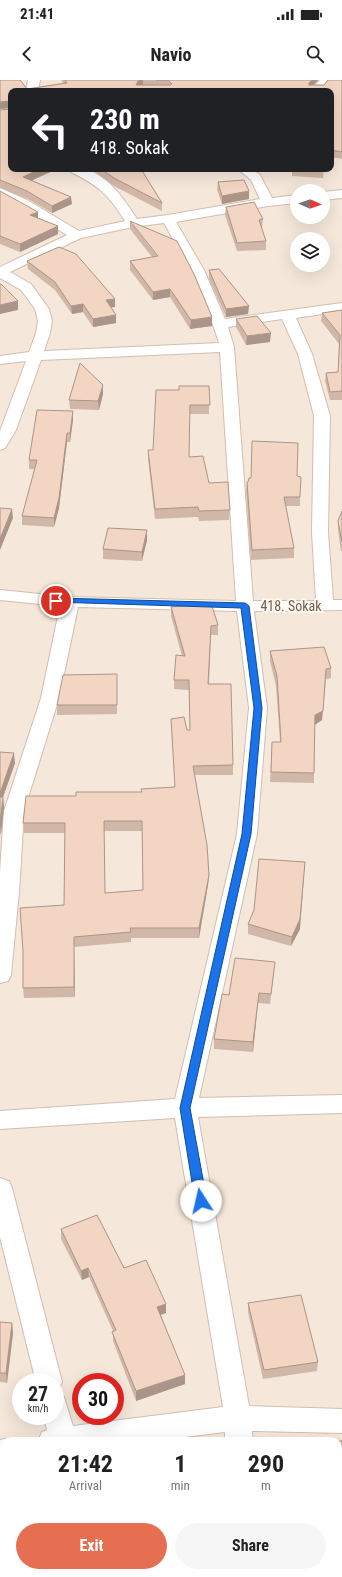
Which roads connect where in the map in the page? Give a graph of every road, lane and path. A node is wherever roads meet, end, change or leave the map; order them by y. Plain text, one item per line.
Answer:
1 (326, 80) edge
2 (319, 88) edge
3 (81, 172) edge
4 (250, 172) edge
5 (0, 192) edge
6 (342, 194) edge
7 (330, 195) edge
8 (290, 200) edge
9 (268, 202) junction
10 (168, 219) junction
11 (133, 223) junction
12 (77, 235) junction
13 (0, 272) edge
14 (342, 307) edge
15 (287, 314) junction
16 (220, 324) junction
17 (227, 347) junction
18 (35, 356) junction
19 (0, 360) edge
20 (0, 445) edge
21 (0, 595) edge
22 (70, 602) junction
23 (342, 605) edge
24 (245, 606) junction
25 (325, 606) junction
26 (0, 975) edge
27 (342, 1104) edge
28 (185, 1108) junction
29 (0, 1120) edge
30 (0, 1188) edge
31 (47, 1373) edge
32 (342, 1421) edge
33 (57, 1425) edge
34 (239, 1430) edge
35 (58, 1437) edge
36 (112, 1437) edge

1 - 2 street
3 - 11 street
4 - 9 street
5 - 12 street
6 - 7 street
8 - 9 street
9 - 10 street
10 - 11 street
10 - 16 street
11 - 12 street
12 - 13 street
13 - 18 street
14 - 15 street
15 - 16 street
15 - 25 street
16 - 17 street
17 - 18 street
17 - 24 street
18 - 19 street
18 - 20 street
21 - 22 street, 418. Sokak
22 - 24 street, 418. Sokak
22 - 26 street
23 - 25 street, 418. Sokak
24 - 25 street, 418. Sokak
24 - 28 street
27 - 28 street
28 - 29 street
28 - 34 street
30 - 31 street
32 - 34 street
33 - 35 street
34 - 36 street

